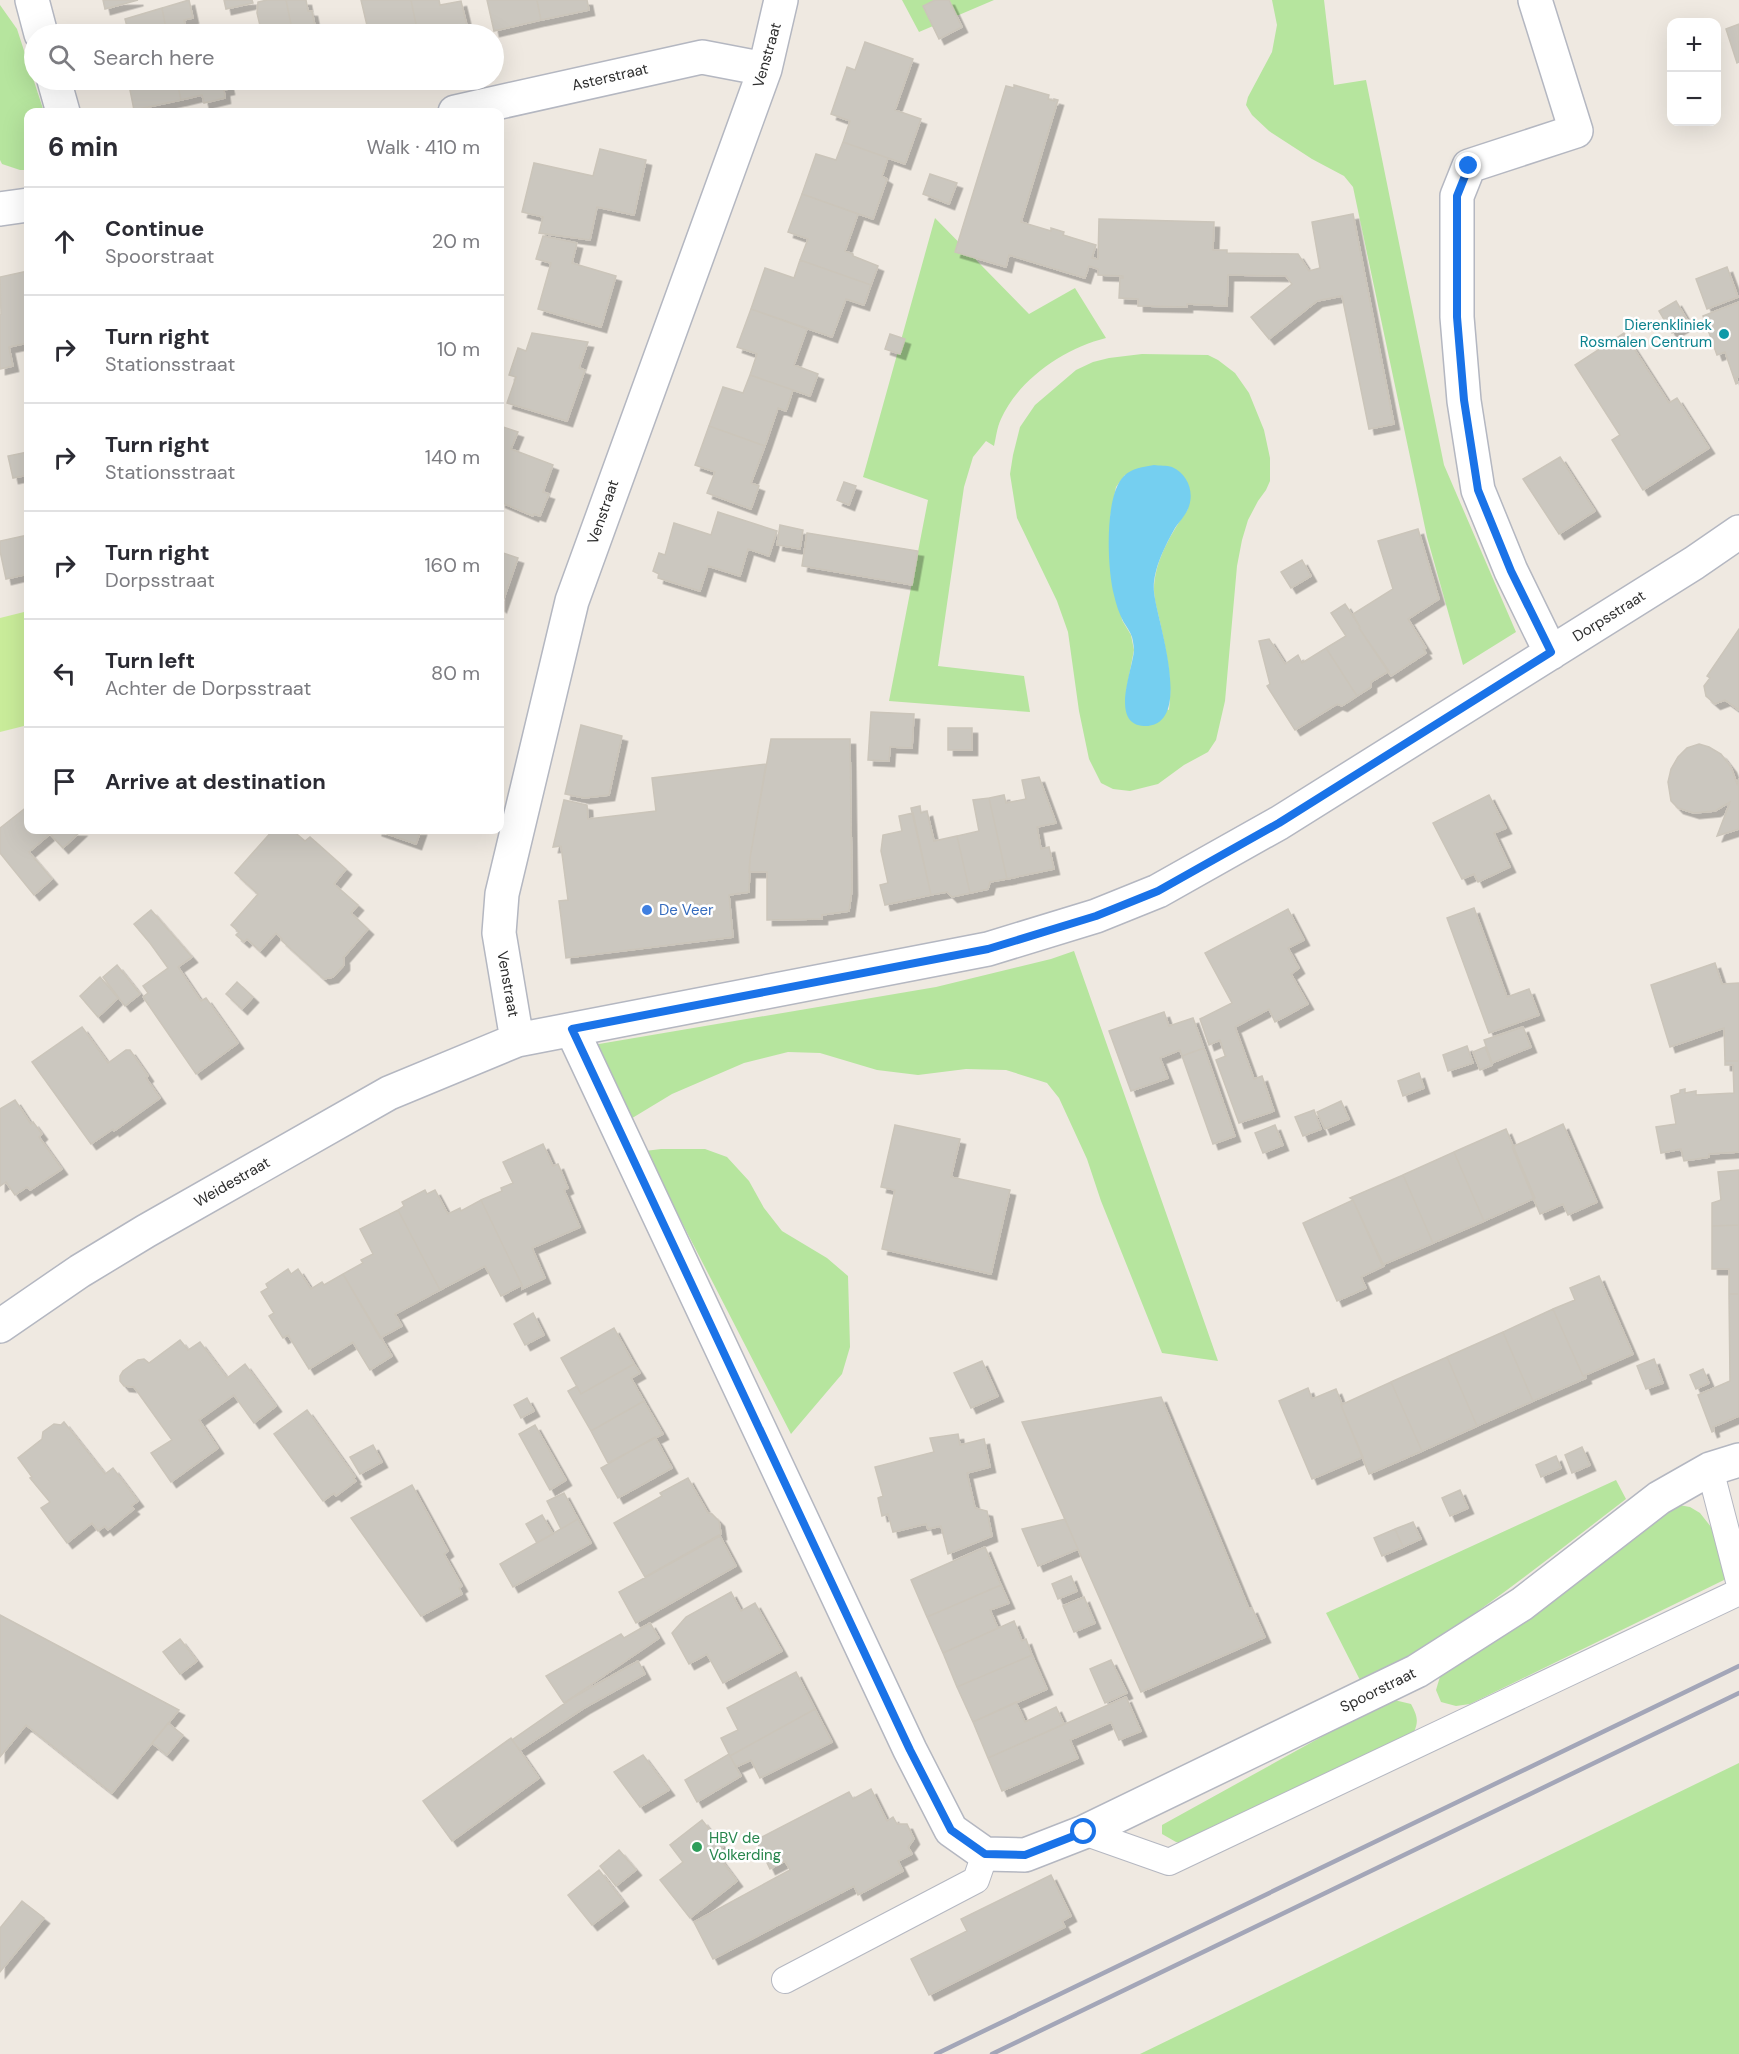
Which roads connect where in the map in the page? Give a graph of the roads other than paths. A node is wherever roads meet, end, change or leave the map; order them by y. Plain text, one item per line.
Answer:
1 (32, 0) edge
2 (781, 0) edge
3 (1535, 0) edge
4 (38, 24) edge
5 (765, 69) junction
6 (57, 90) edge
7 (62, 108) edge
8 (473, 108) edge
9 (24, 206) edge
10 (0, 209) edge
11 (1739, 532) edge
12 (1551, 652) junction
13 (572, 1029) junction
14 (517, 1040) junction
15 (473, 1058) joint
16 (0, 1326) edge
17 (1725, 1464) edge
18 (1739, 1581) edge
19 (1739, 1592) edge
20 (1084, 1832) junction
21 (985, 1854) junction
22 (785, 1980) dead end

1 - 4 street
2 - 5 street, Venstraat
3 - 12 street
5 - 8 street, Asterstraat
5 - 14 street, Venstraat
6 - 7 street
9 - 10 street
11 - 12 street, Dorpsstraat
12 - 13 street, Dorpsstraat
13 - 14 street, Dorpsstraat
13 - 21 street
14 - 15 street, Dorpsstraat
15 - 16 street, Weidestraat
17 - 18 lane
17 - 20 street, Spoorstraat
19 - 20 lane
20 - 21 street, Spoorstraat
21 - 22 lane

